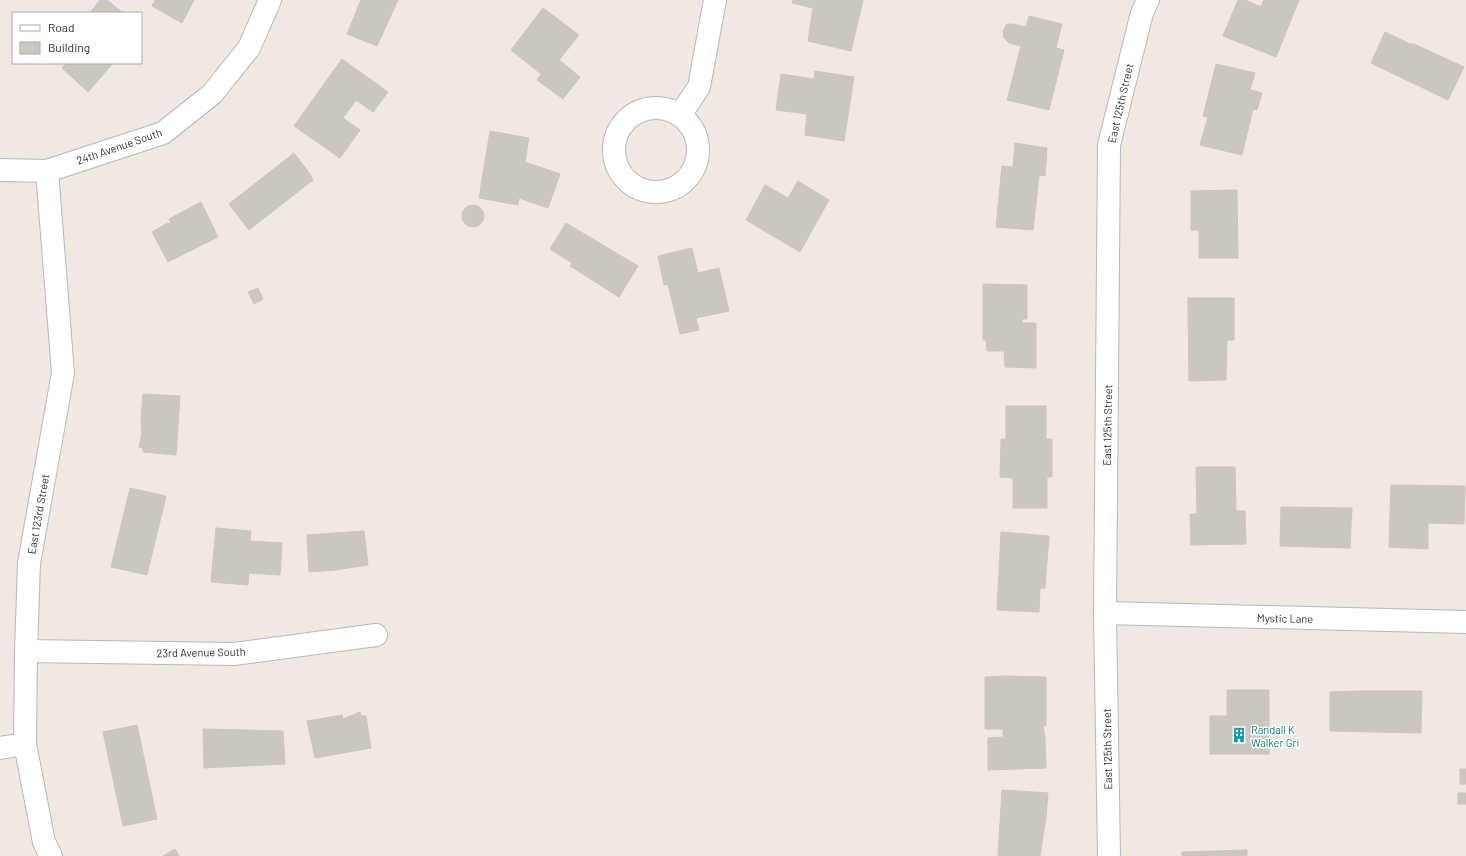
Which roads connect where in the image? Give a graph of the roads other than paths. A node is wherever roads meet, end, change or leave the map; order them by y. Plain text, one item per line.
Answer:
1 (270, 0) edge
2 (715, 0) edge
3 (1148, 0) edge
4 (680, 115) dead end
5 (0, 170) edge
6 (47, 171) junction
7 (1105, 613) junction
8 (1466, 622) edge
9 (376, 635) dead end
10 (26, 651) junction
11 (25, 744) junction
12 (0, 748) edge
13 (51, 856) edge
14 (1109, 856) edge

1 - 6 street, 24th Avenue South
2 - 4 street
3 - 7 street, East 125th Street
5 - 6 street, 24th Avenue South
6 - 10 street, East 123rd Street
7 - 8 street, Mystic Lane
7 - 14 street, East 125th Street
9 - 10 street, 23rd Avenue South
10 - 11 street, East 123rd Street
11 - 12 street
11 - 13 street, East 123rd Street

